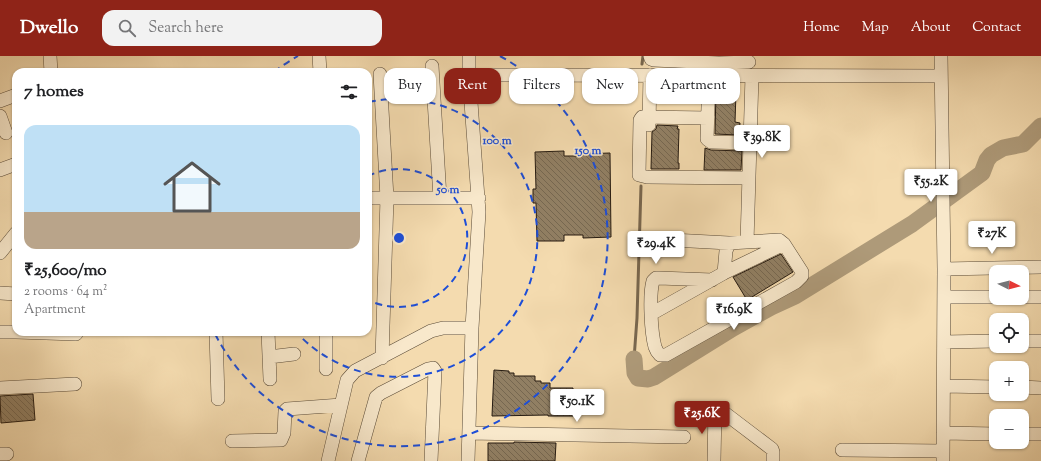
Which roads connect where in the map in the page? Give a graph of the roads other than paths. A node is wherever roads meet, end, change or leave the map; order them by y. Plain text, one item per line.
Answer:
1 (50, 56) edge
2 (319, 56) edge
3 (469, 56) edge
4 (650, 56) edge
5 (941, 56) edge
6 (718, 60) edge
7 (699, 62) junction
8 (749, 62) dead end
9 (432, 66) dead end
10 (51, 68) edge
11 (320, 68) edge
12 (469, 68) edge
13 (701, 68) edge
14 (380, 74) dead end
15 (501, 75) edge
16 (646, 75) edge
17 (740, 76) edge
18 (752, 76) junction
19 (942, 76) junction
20 (12, 96) edge
21 (0, 101) edge
22 (471, 104) edge
23 (649, 104) edge
24 (707, 104) edge
25 (0, 116) edge
26 (649, 116) junction
27 (708, 118) junction
28 (6, 133) dead end
29 (750, 143) junction
30 (12, 166) edge
31 (0, 170) edge
32 (748, 178) junction
33 (372, 198) edge
34 (387, 198) junction
35 (440, 198) junction
36 (478, 198) junction
37 (12, 238) edge
38 (653, 239) dead end
39 (729, 242) junction
40 (746, 242) junction
41 (784, 244) junction
42 (0, 253) edge
43 (1041, 267) edge
44 (944, 269) junction
45 (724, 273) junction
46 (712, 280) junction
47 (0, 293) edge
48 (12, 294) edge
49 (944, 297) junction
50 (989, 297) edge
51 (1029, 297) edge
52 (1041, 297) edge
53 (651, 314) junction
54 (472, 328) junction
55 (0, 332) edge
56 (12, 332) edge
57 (216, 336) edge
58 (268, 336) edge
59 (326, 336) edge
60 (989, 341) edge
61 (1029, 341) edge
62 (1041, 341) edge
63 (944, 342) junction
64 (294, 354) dead end
65 (269, 357) junction
66 (382, 358) junction
67 (326, 369) dead end
68 (270, 379) dead end
69 (75, 384) dead end
70 (944, 386) junction
71 (989, 387) edge
72 (1029, 387) edge
73 (0, 388) edge
74 (1041, 388) edge
75 (218, 398) dead end
76 (341, 405) junction
77 (469, 433) junction
78 (943, 433) junction
79 (989, 434) edge
80 (1029, 434) edge
81 (1041, 434) edge
82 (684, 437) dead end
83 (232, 441) dead end
84 (842, 450) dead end
85 (943, 456) edge
86 (328, 461) edge
87 (358, 461) edge
88 (431, 461) edge
89 (468, 461) edge
90 (714, 461) edge
91 (773, 461) edge

1 - 10 street
2 - 11 street
3 - 12 street
4 - 7 street
5 - 19 street
6 - 7 street
6 - 8 street
7 - 13 street
9 - 35 street
14 - 34 street
15 - 16 street
17 - 18 street
18 - 19 street
18 - 29 street
19 - 44 street
20 - 21 street
22 - 36 street
23 - 26 street
24 - 27 street
25 - 28 street
26 - 27 street
26 - 32 street
27 - 29 street
29 - 32 street
30 - 31 street
32 - 40 street
33 - 34 street
34 - 35 street
34 - 66 street
35 - 36 street
36 - 54 street
37 - 42 street
38 - 39 street
39 - 40 street
39 - 45 street
40 - 41 street
41 - 45 street
41 - 53 street
43 - 44 street
44 - 49 street
45 - 46 street
46 - 53 street
46 - 53 street
47 - 48 street
49 - 50 street
49 - 63 street
51 - 52 street
54 - 66 street
54 - 77 street
55 - 56 street
57 - 75 street
58 - 65 street
59 - 67 street
60 - 63 street
61 - 62 street
63 - 70 street
64 - 65 street
65 - 68 street
66 - 76 street
69 - 73 street
70 - 71 street
70 - 78 street
72 - 74 street
76 - 83 street
76 - 86 street
77 - 82 street
77 - 89 street
78 - 79 street
78 - 85 street
80 - 81 street
84 - 85 street
87 - 88 street
90 - 91 street

